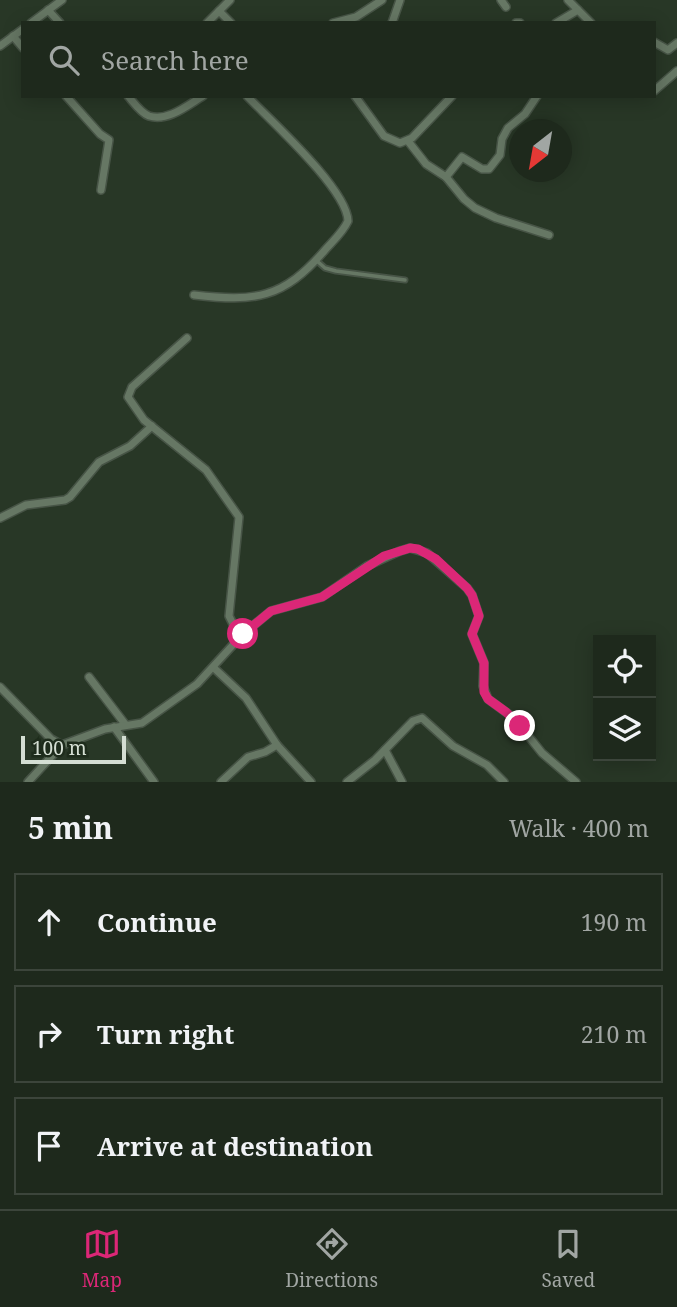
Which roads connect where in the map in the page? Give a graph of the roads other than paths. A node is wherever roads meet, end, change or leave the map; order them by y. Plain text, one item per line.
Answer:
1 (62, 0) edge
2 (230, 0) edge
3 (382, 0) edge
4 (400, 0) edge
5 (568, 0) edge
6 (578, 9) junction
7 (48, 10) junction
8 (219, 11) junction
9 (34, 21) edge
10 (58, 21) edge
11 (208, 21) edge
12 (229, 21) edge
13 (343, 21) edge
14 (393, 21) edge
15 (559, 21) edge
16 (589, 21) edge
17 (21, 30) edge
18 (13, 36) junction
19 (656, 43) edge
20 (677, 43) edge
21 (0, 46) edge
22 (21, 46) edge
23 (677, 71) edge
24 (656, 89) edge
25 (68, 98) edge
26 (130, 98) edge
27 (200, 98) edge
28 (250, 98) edge
29 (356, 98) edge
30 (450, 98) edge
31 (536, 98) edge
32 (408, 141) junction
33 (446, 177) junction
34 (101, 190) dead end
35 (549, 235) dead end
36 (316, 261) junction
37 (405, 280) dead end
38 (194, 295) dead end
39 (187, 338) dead end
40 (152, 426) junction
41 (0, 518) edge
42 (243, 634) junction
43 (214, 668) junction
44 (89, 677) dead end
45 (0, 687) edge
46 (125, 724) junction
47 (114, 727) junction
48 (278, 745) junction
49 (62, 746) junction
50 (385, 750) junction
51 (28, 782) edge
52 (154, 782) edge
53 (221, 782) edge
54 (312, 782) edge
55 (347, 782) edge
56 (402, 782) edge
57 (505, 782) edge
58 (576, 782) edge

1 - 7 street
2 - 8 street
3 - 13 street
4 - 14 street
5 - 6 street
6 - 15 street
6 - 16 street
7 - 9 street
7 - 10 street
8 - 11 street
8 - 12 street
17 - 18 street
18 - 21 street
18 - 22 street
19 - 20 street
23 - 24 street
25 - 34 street
26 - 27 street
28 - 36 street
29 - 32 street
30 - 32 street
31 - 33 street
32 - 33 street
33 - 35 street
36 - 37 lane
36 - 38 street
39 - 40 street
40 - 41 street
40 - 42 street
42 - 43 street
42 - 58 street
43 - 46 street
43 - 48 street
44 - 46 street
45 - 49 street
46 - 47 street
47 - 49 street
47 - 52 street
48 - 53 street
48 - 54 street
49 - 51 street
50 - 55 street
50 - 56 street
50 - 57 street

